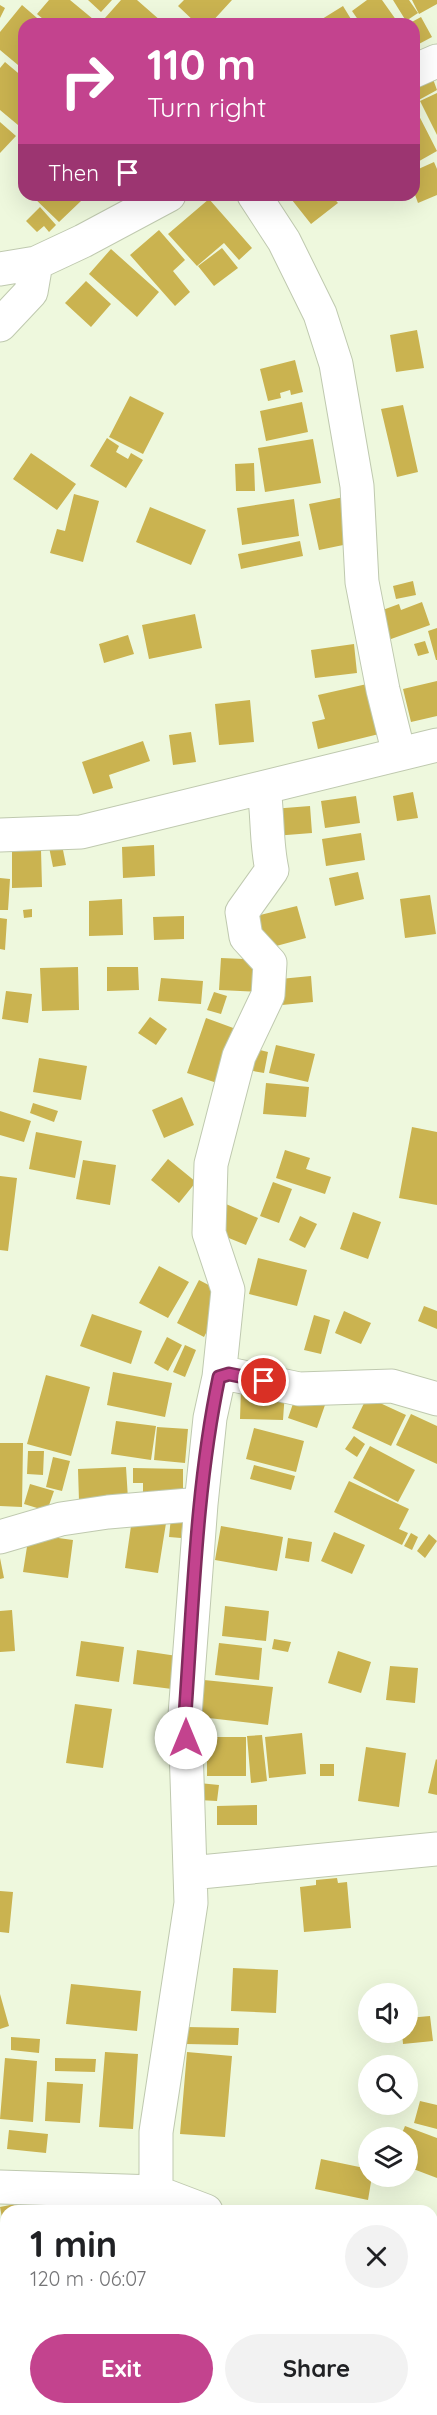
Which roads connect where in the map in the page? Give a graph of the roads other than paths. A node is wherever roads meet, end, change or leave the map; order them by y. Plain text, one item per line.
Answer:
1 (437, 61) edge
2 (420, 68) edge
3 (158, 201) edge
4 (258, 201) edge
5 (36, 263) junction
6 (0, 269) edge
7 (0, 325) edge
8 (437, 745) edge
9 (399, 754) junction
10 (264, 789) junction
11 (0, 835) edge
12 (219, 1377) junction
13 (437, 1400) edge
14 (201, 1504) junction
15 (0, 1537) edge
16 (437, 1849) edge
17 (190, 1873) junction
18 (0, 2187) edge
19 (156, 2192) junction
20 (190, 2205) edge

1 - 2 street
3 - 5 street
4 - 9 street
5 - 6 street
5 - 7 street
8 - 9 street
9 - 10 street
10 - 11 street
10 - 12 street
12 - 13 street
12 - 14 street
14 - 15 street
14 - 17 street
16 - 17 street
17 - 19 street
18 - 19 street
19 - 20 street

